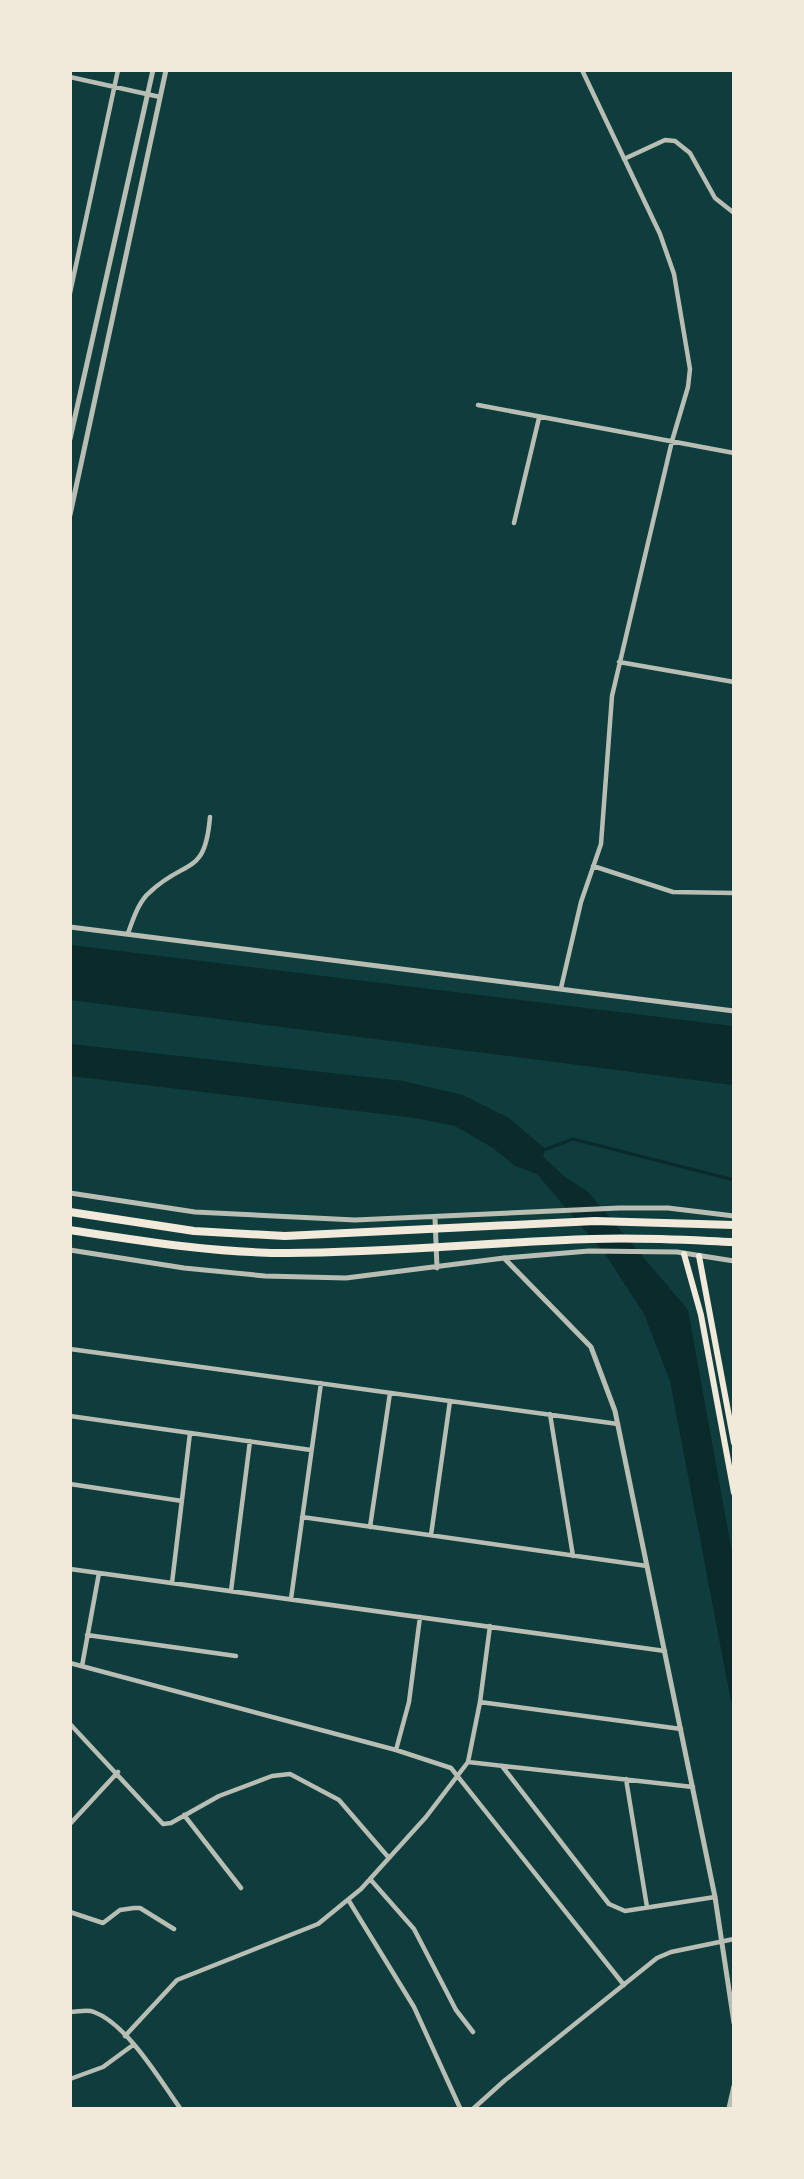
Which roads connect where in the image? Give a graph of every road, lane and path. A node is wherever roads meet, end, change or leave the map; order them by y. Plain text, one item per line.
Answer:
1 (118, 70) edge
2 (153, 70) edge
3 (166, 70) edge
4 (582, 70) edge
5 (70, 77) edge
6 (114, 87) junction
7 (148, 94) junction
8 (160, 97) junction
9 (624, 159) junction
10 (734, 213) edge
11 (70, 292) edge
12 (478, 405) dead end
13 (539, 418) junction
14 (70, 439) edge
15 (672, 441) junction
16 (734, 453) edge
17 (70, 515) edge
18 (514, 523) dead end
19 (619, 662) junction
20 (734, 682) edge
21 (210, 817) dead end
22 (594, 866) junction
23 (734, 893) edge
24 (70, 927) edge
25 (128, 933) junction
26 (561, 988) junction
27 (734, 1011) edge
28 (70, 1193) edge
29 (70, 1212) edge
30 (734, 1216) edge
31 (435, 1218) junction
32 (734, 1225) edge
33 (70, 1230) edge
34 (734, 1242) edge
35 (70, 1250) edge
36 (684, 1254) junction
37 (699, 1256) junction
38 (504, 1258) junction
39 (734, 1260) edge
40 (437, 1268) junction
41 (70, 1349) edge
42 (321, 1383) junction
43 (390, 1393) junction
44 (450, 1401) junction
45 (550, 1414) junction
46 (70, 1416) edge
47 (618, 1424) junction
48 (190, 1433) junction
49 (250, 1441) junction
50 (734, 1443) edge
51 (311, 1450) junction
52 (70, 1484) edge
53 (734, 1493) edge
54 (182, 1501) junction
55 (302, 1517) junction
56 (370, 1527) junction
57 (431, 1536) junction
58 (573, 1556) junction
59 (647, 1566) junction
60 (70, 1569) edge
61 (99, 1573) junction
62 (172, 1583) junction
63 (231, 1591) junction
64 (291, 1599) junction
65 (420, 1617) junction
66 (490, 1626) junction
67 (87, 1635) junction
68 (665, 1651) junction
69 (236, 1656) dead end
70 (70, 1664) edge
71 (82, 1666) junction
72 (480, 1702) junction
73 (70, 1724) edge
74 (681, 1729) junction
75 (396, 1750) junction
76 (468, 1762) junction
77 (502, 1766) junction
78 (118, 1772) junction
79 (460, 1776) junction
80 (626, 1779) junction
81 (693, 1787) junction
82 (184, 1815) junction
83 (70, 1824) edge
84 (389, 1858) junction
85 (370, 1879) junction
86 (241, 1888) dead end
87 (716, 1897) junction
88 (349, 1901) junction
89 (647, 1907) junction
90 (70, 1912) edge
91 (174, 1929) dead end
92 (734, 1939) edge
93 (722, 1940) junction
94 (624, 1984) junction
95 (70, 2012) edge
96 (734, 2023) edge
97 (473, 2032) dead end
98 (125, 2036) junction
99 (133, 2045) junction
100 (70, 2079) edge
101 (734, 2086) edge
102 (180, 2109) edge
103 (460, 2109) edge
104 (474, 2109) edge
105 (729, 2109) edge

1 - 6 street
2 - 7 street
3 - 8 street
4 - 9 street
5 - 6 street
6 - 7 street
6 - 11 street
7 - 8 street
7 - 14 street
8 - 17 street
9 - 10 street
9 - 15 street
12 - 13 street
13 - 15 street
13 - 18 street
15 - 16 street
15 - 19 street
19 - 20 street
19 - 22 street
21 - 25 street
22 - 23 street
22 - 26 street
24 - 25 street
25 - 26 street
26 - 27 street
28 - 31 street
29 - 32 highway
30 - 31 street
31 - 40 street
33 - 34 highway
35 - 40 street
36 - 37 street
36 - 38 street
36 - 53 main road
37 - 39 street
37 - 50 main road
38 - 40 street
38 - 47 street
41 - 42 street
42 - 43 street
42 - 51 street
43 - 44 street
43 - 56 street
44 - 45 street
44 - 57 street
45 - 47 street
45 - 58 street
46 - 48 street
47 - 59 street
48 - 49 street
48 - 54 street
49 - 51 street
49 - 63 street
51 - 55 street
52 - 54 street
54 - 62 street
55 - 56 street
55 - 64 street
56 - 57 street
57 - 58 street
58 - 59 street
59 - 68 street
60 - 61 street
61 - 62 street
61 - 67 street
62 - 63 street
63 - 64 street
64 - 65 street
65 - 66 street
65 - 75 street
66 - 68 street
66 - 72 street
67 - 69 street
67 - 71 street
68 - 74 street
70 - 71 street
71 - 75 street
72 - 74 street
72 - 76 street
73 - 78 street
74 - 81 street
75 - 79 street
76 - 77 street
76 - 79 street
77 - 80 street
77 - 89 street
78 - 82 street
78 - 83 street
79 - 84 street
79 - 94 street
80 - 81 street
80 - 89 street
81 - 87 street
82 - 84 street
82 - 86 street
84 - 85 street
85 - 88 street
85 - 97 street
87 - 89 street
87 - 93 street
88 - 98 street
88 - 103 street
90 - 91 street
92 - 93 street
93 - 94 street
93 - 96 street
94 - 104 street
95 - 98 street
98 - 99 street
99 - 100 street
99 - 102 street
101 - 105 street

